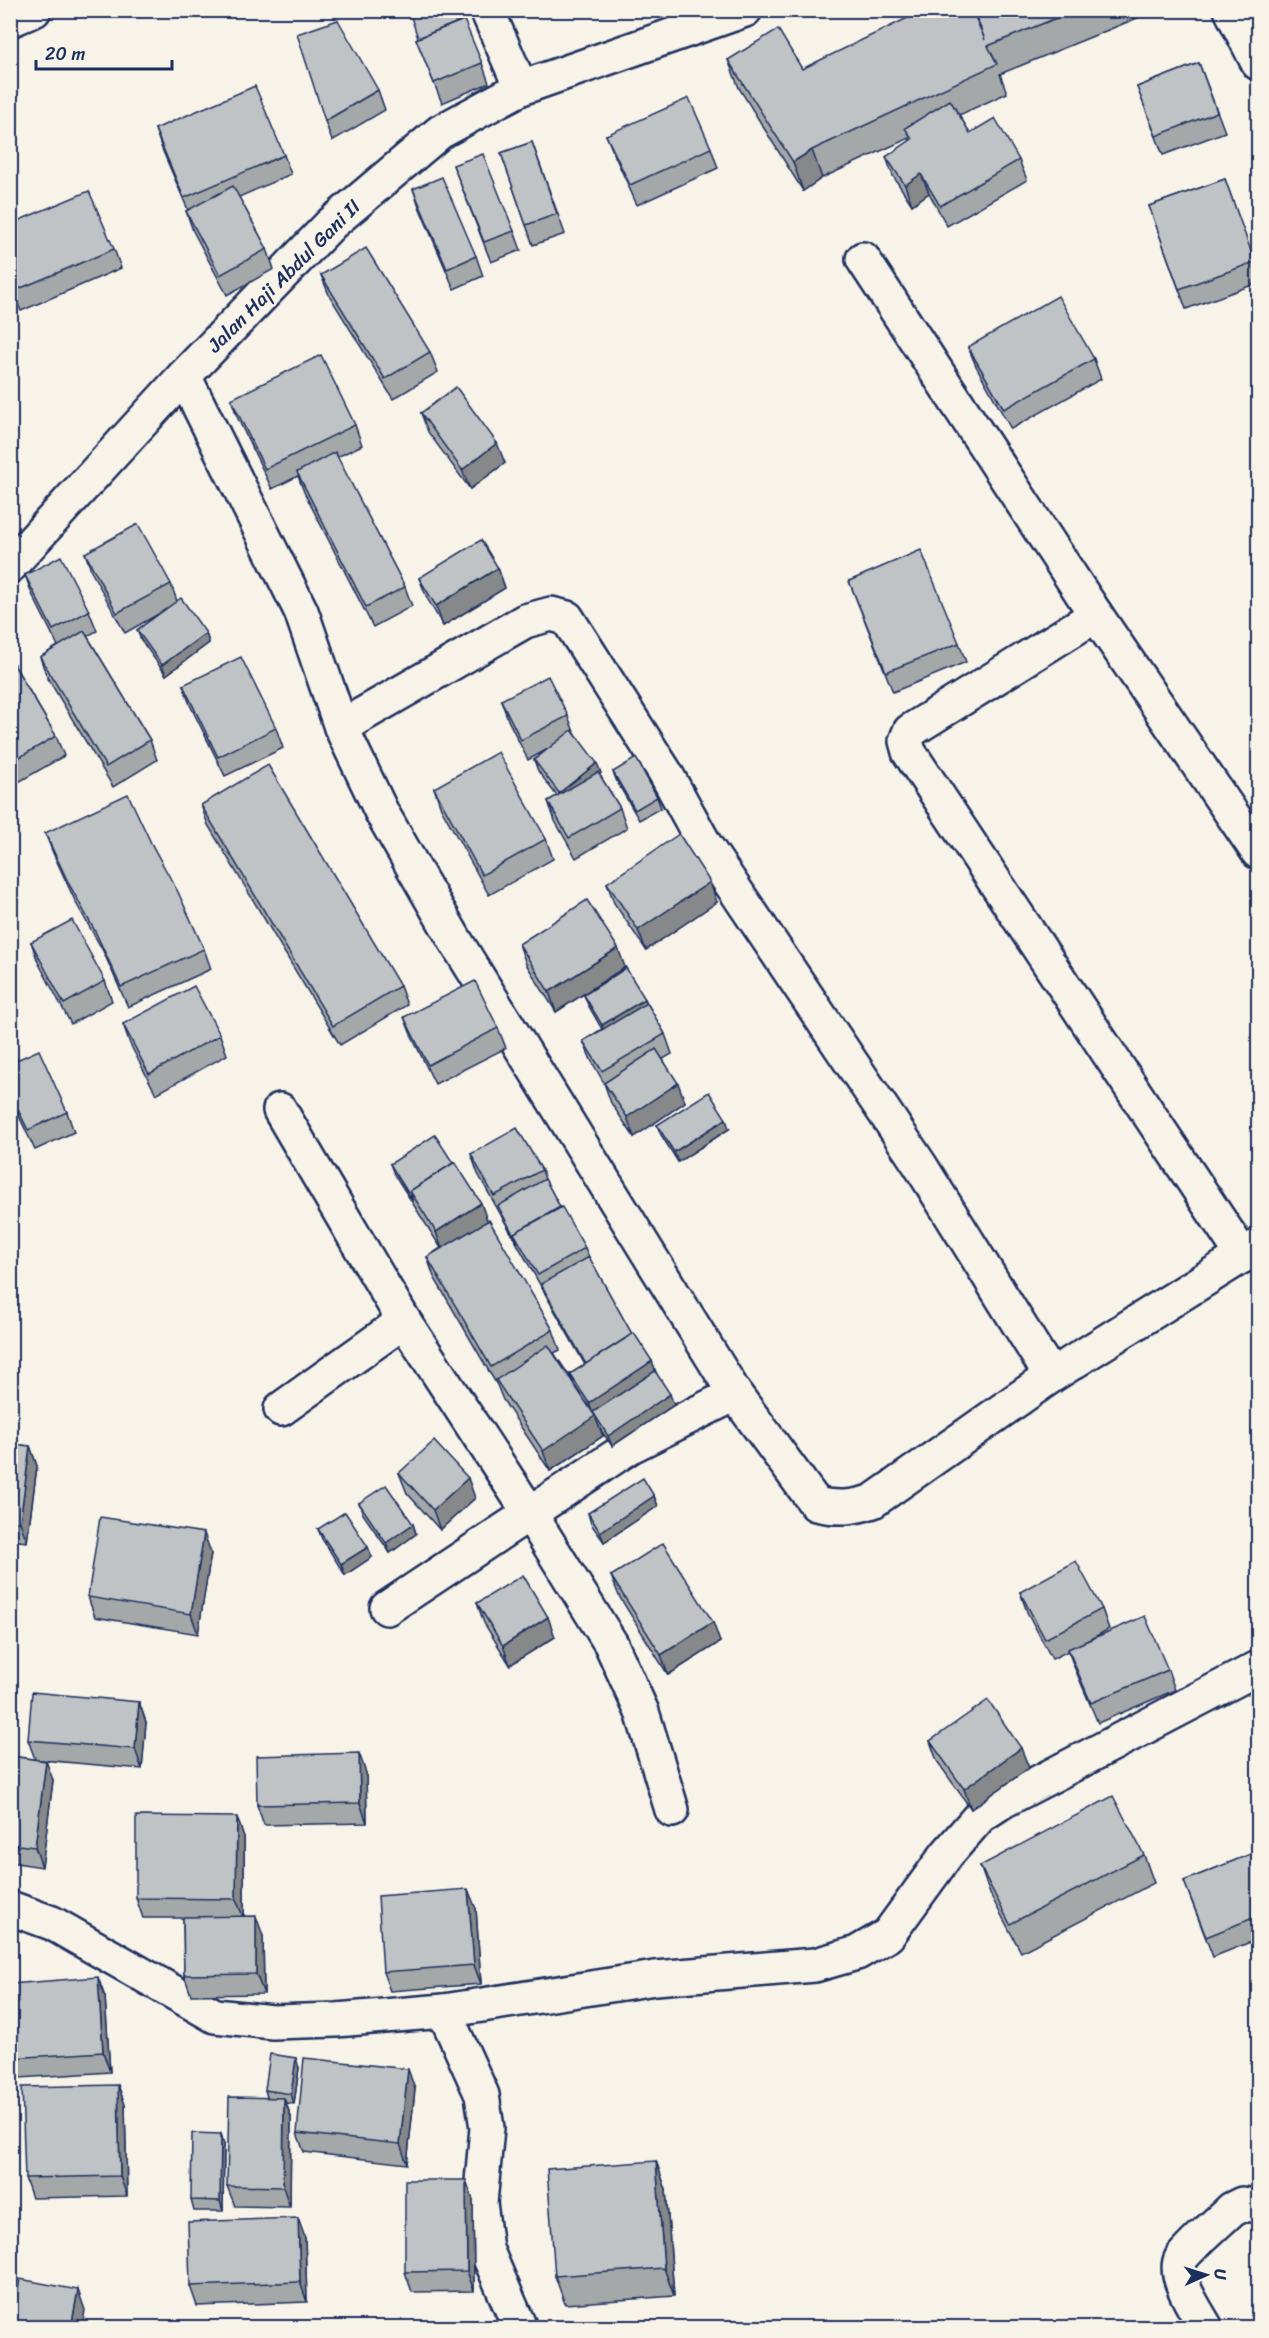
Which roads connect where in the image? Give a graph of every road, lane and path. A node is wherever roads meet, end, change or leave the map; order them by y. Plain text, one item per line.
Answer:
1 (34, 10) edge
2 (487, 10) edge
3 (745, 10) edge
4 (1231, 10) edge
5 (10, 21) edge
6 (1258, 63) edge
7 (521, 88) junction
8 (863, 259) dead end
9 (184, 376) junction
10 (10, 566) edge
11 (1096, 615) junction
12 (341, 727) junction
13 (1258, 852) edge
14 (280, 1110) dead end
15 (1251, 1251) edge
16 (404, 1321) junction
17 (1051, 1376) junction
18 (735, 1394) junction
19 (281, 1409) dead end
20 (529, 1512) junction
21 (387, 1608) dead end
22 (1258, 1668) edge
23 (672, 1810) dead end
24 (10, 1908) edge
25 (444, 2011) junction
26 (1258, 2206) edge
27 (519, 2328) edge
28 (1206, 2328) edge

1 - 5 street
2 - 7 street
3 - 7 street, Jalan Haji Abdul Gani II
4 - 6 street
7 - 9 street, Jalan Haji Abdul Gani II
8 - 11 street
9 - 10 street, Jalan Haji Abdul Gani II
9 - 12 street
11 - 13 street
11 - 15 street
12 - 17 street
12 - 18 street
14 - 16 street
15 - 17 street
16 - 19 street
16 - 20 street
17 - 18 street
18 - 20 street
20 - 21 street
20 - 23 street
22 - 25 street
24 - 25 street
25 - 27 street
26 - 28 street

